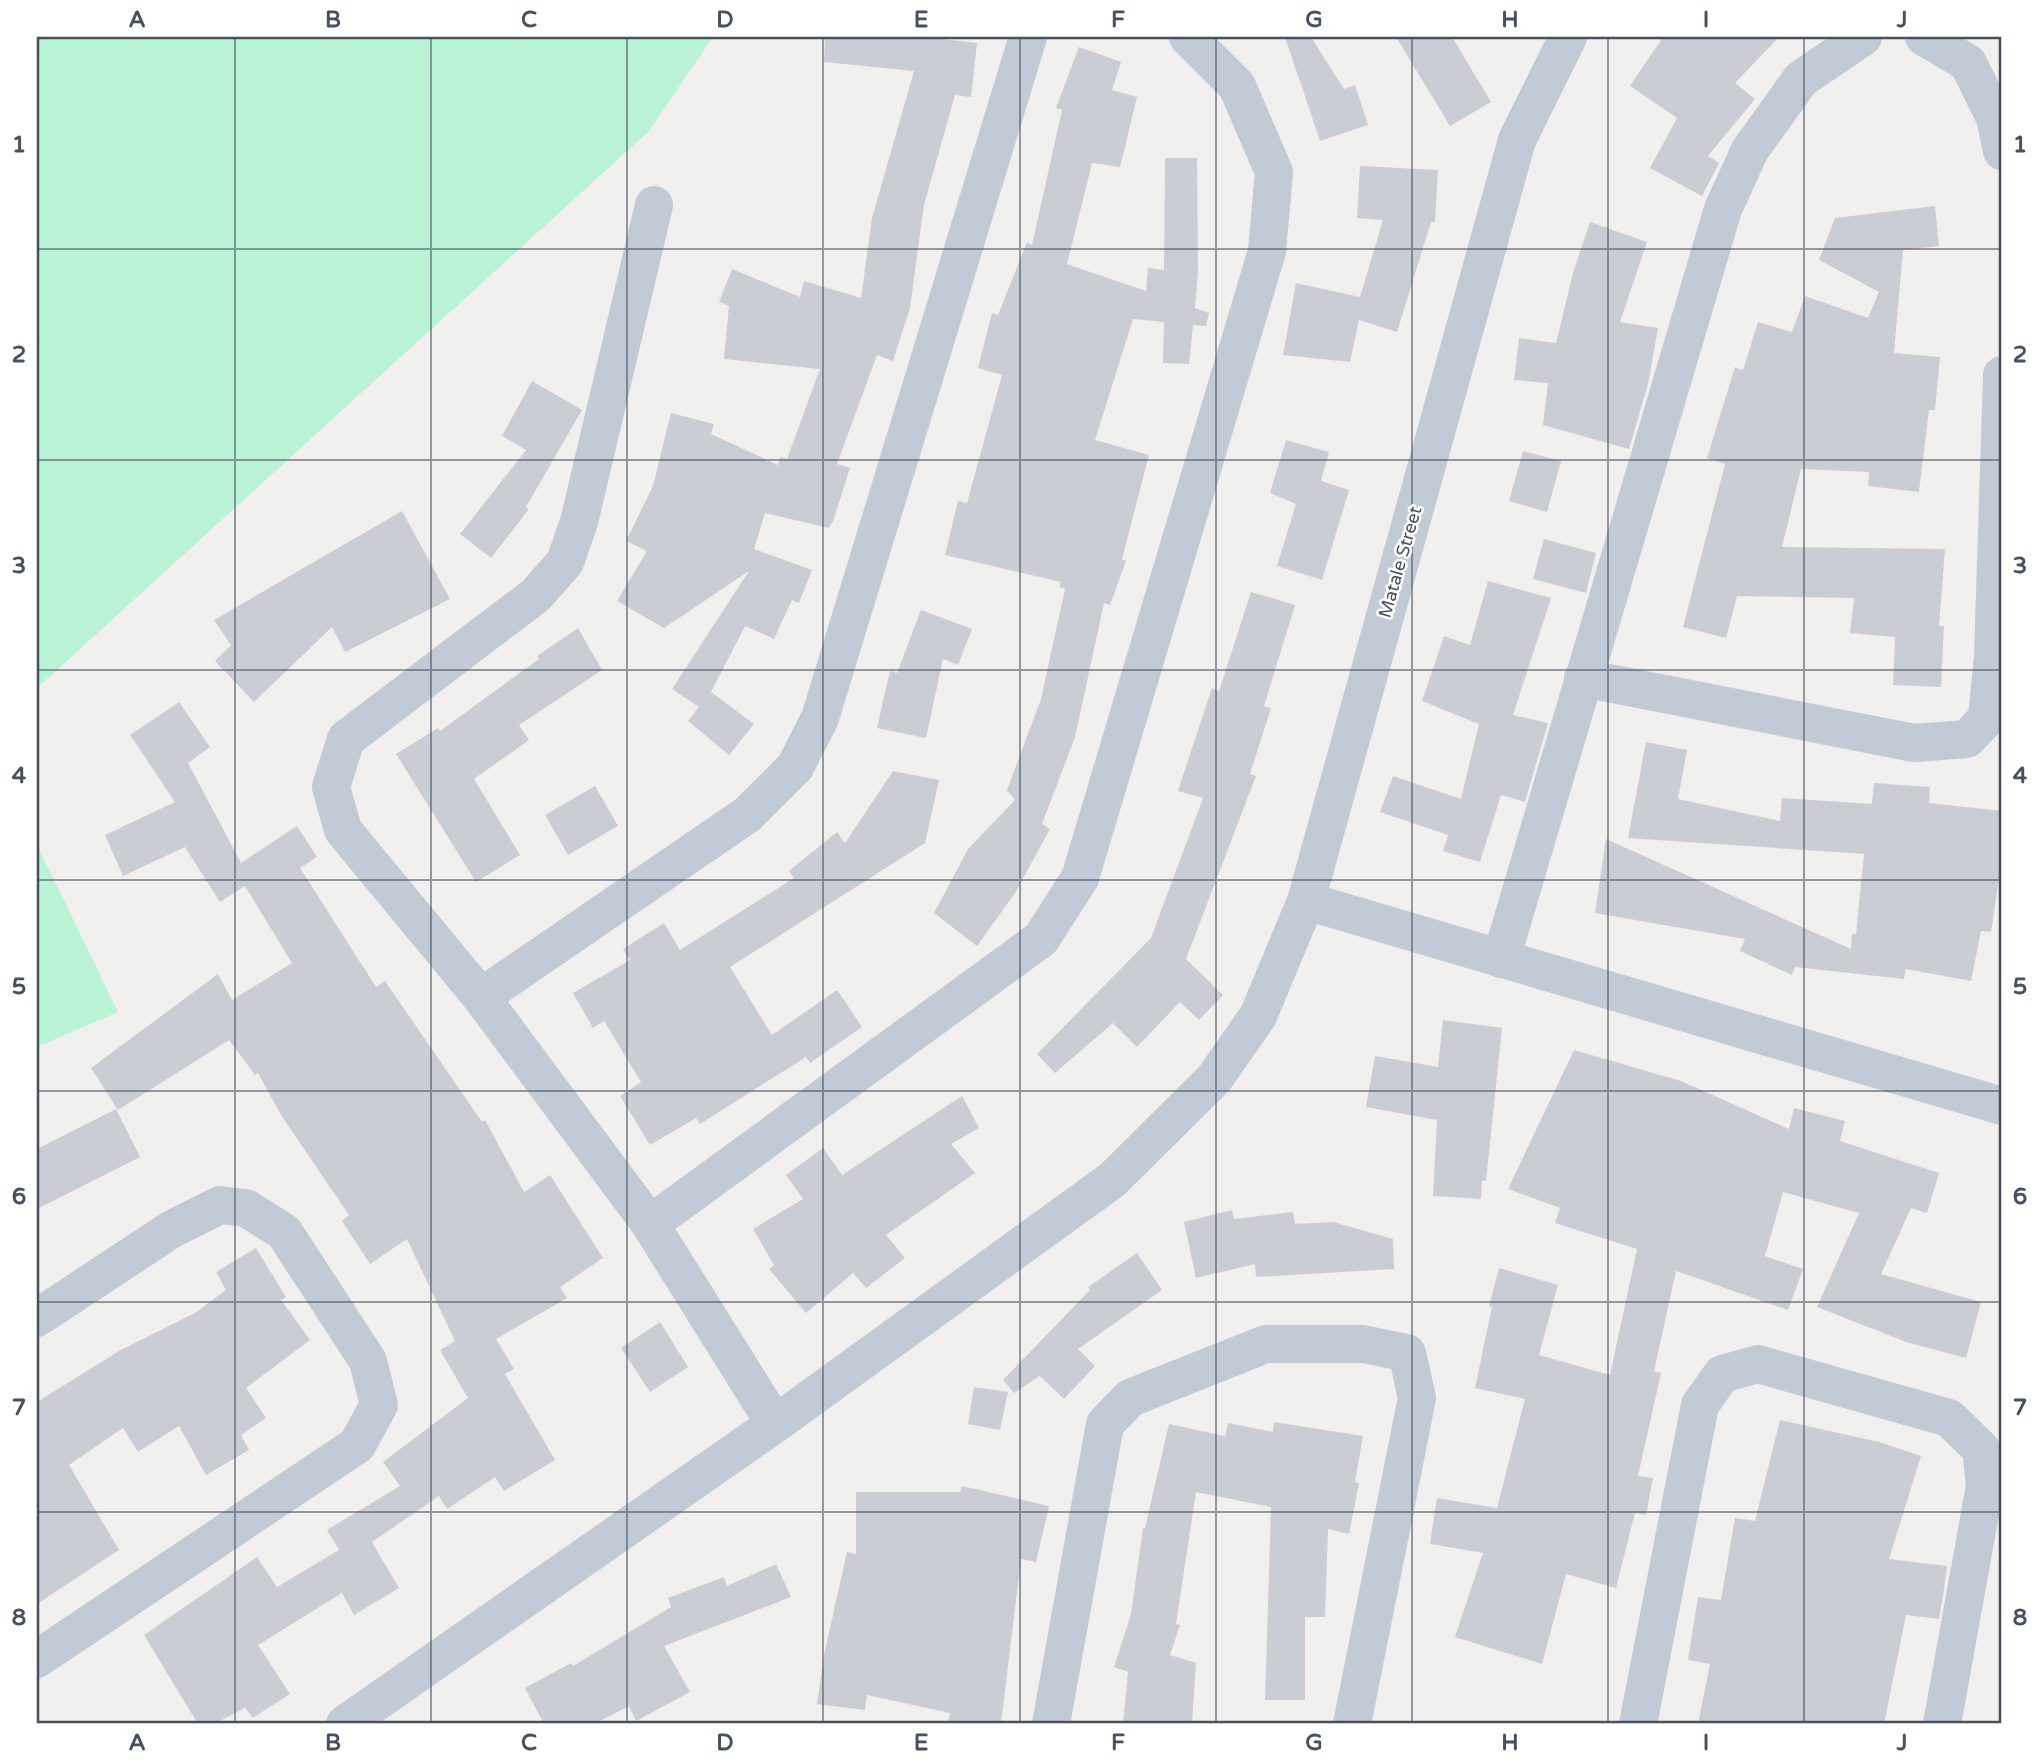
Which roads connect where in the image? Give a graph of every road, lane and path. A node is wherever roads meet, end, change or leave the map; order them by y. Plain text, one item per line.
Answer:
1 (1028, 37) edge
2 (1188, 37) edge
3 (1568, 37) edge
4 (1863, 37) edge
5 (1924, 37) edge
6 (2002, 151) edge
7 (654, 205) dead end
8 (2002, 374) edge
9 (1583, 678) junction
10 (1306, 901) junction
11 (1501, 959) junction
12 (481, 997) junction
13 (2002, 1106) edge
14 (650, 1224) junction
15 (37, 1318) edge
16 (775, 1424) junction
17 (37, 1659) edge
18 (345, 1724) edge
19 (1051, 1724) edge
20 (1352, 1724) edge
21 (1638, 1724) edge
22 (1942, 1724) edge

1 - 12 street
2 - 14 street
3 - 10 street, Matale Street
4 - 9 street
5 - 6 street
7 - 12 street
8 - 9 street
9 - 11 street
10 - 11 street
10 - 16 street, Matale Street
11 - 13 street
12 - 14 street
14 - 16 street
15 - 17 street
16 - 18 street, Matale Street
19 - 20 street
21 - 22 street

